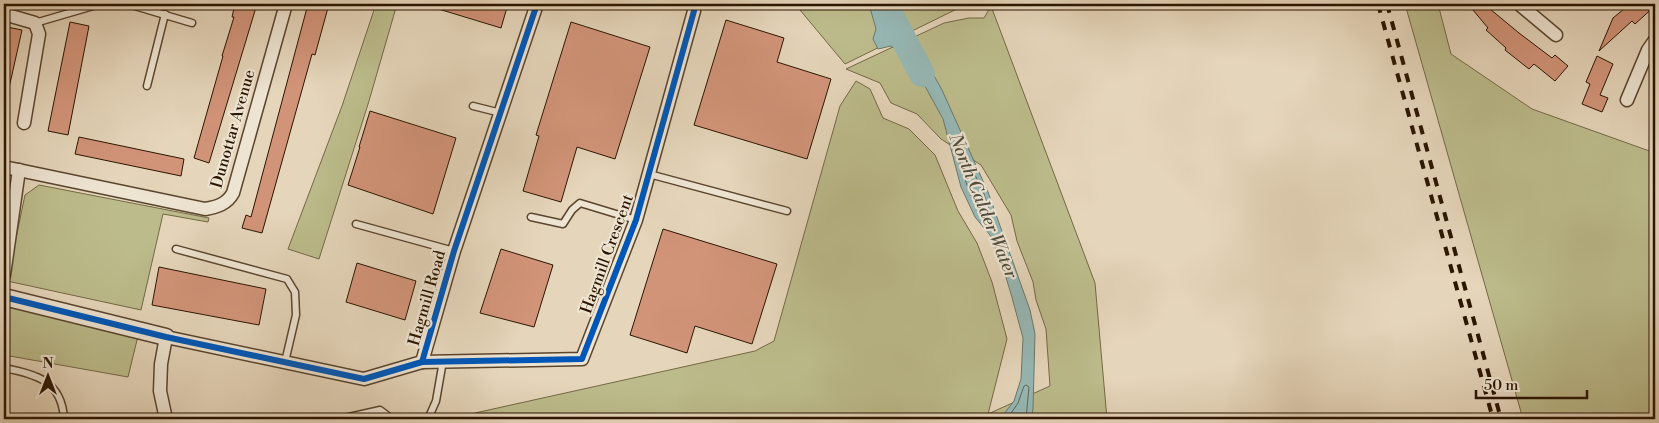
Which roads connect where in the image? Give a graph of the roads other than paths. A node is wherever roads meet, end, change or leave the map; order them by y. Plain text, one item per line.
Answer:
1 (100, 4) edge
2 (128, 4) edge
3 (286, 4) edge
4 (538, 4) edge
5 (693, 4) edge
6 (1519, 4) edge
7 (4, 14) edge
8 (165, 14) junction
9 (192, 22) dead end
10 (35, 23) junction
11 (1556, 35) dead end
12 (1655, 40) edge
13 (146, 86) dead end
14 (1627, 100) dead end
15 (473, 106) dead end
16 (500, 113) junction
17 (24, 123) dead end
18 (4, 167) edge
19 (19, 170) junction
20 (649, 174) junction
21 (787, 211) dead end
22 (531, 217) dead end
23 (636, 220) junction
24 (356, 224) dead end
25 (176, 249) dead end
26 (454, 251) junction
27 (4, 275) edge
28 (4, 297) edge
29 (166, 337) junction
30 (443, 361) junction
31 (284, 362) junction
32 (422, 362) junction
33 (4, 368) edge
34 (64, 419) edge
35 (166, 419) edge
36 (340, 419) edge
37 (389, 419) edge
38 (428, 419) edge

1 - 10 lane
2 - 8 lane
3 - 19 street, Dunottar Avenue
4 - 16 street, Hagmill Road
5 - 20 street, Hagmill Crescent
6 - 11 street
7 - 10 street
8 - 9 lane
8 - 13 lane
10 - 17 street
12 - 14 street
15 - 16 lane
16 - 26 street, Hagmill Road
18 - 19 street, Dunottar Avenue
19 - 27 street
20 - 21 lane
20 - 23 street, Hagmill Crescent
22 - 23 lane
23 - 30 street, Hagmill Crescent
24 - 26 lane
25 - 31 lane
26 - 32 street, Hagmill Road
28 - 29 street, Hagmill Road
29 - 31 street, Hagmill Road
29 - 35 street
30 - 32 street, Hagmill Crescent
30 - 38 lane
31 - 32 street, Hagmill Road
33 - 34 lane
36 - 37 lane

